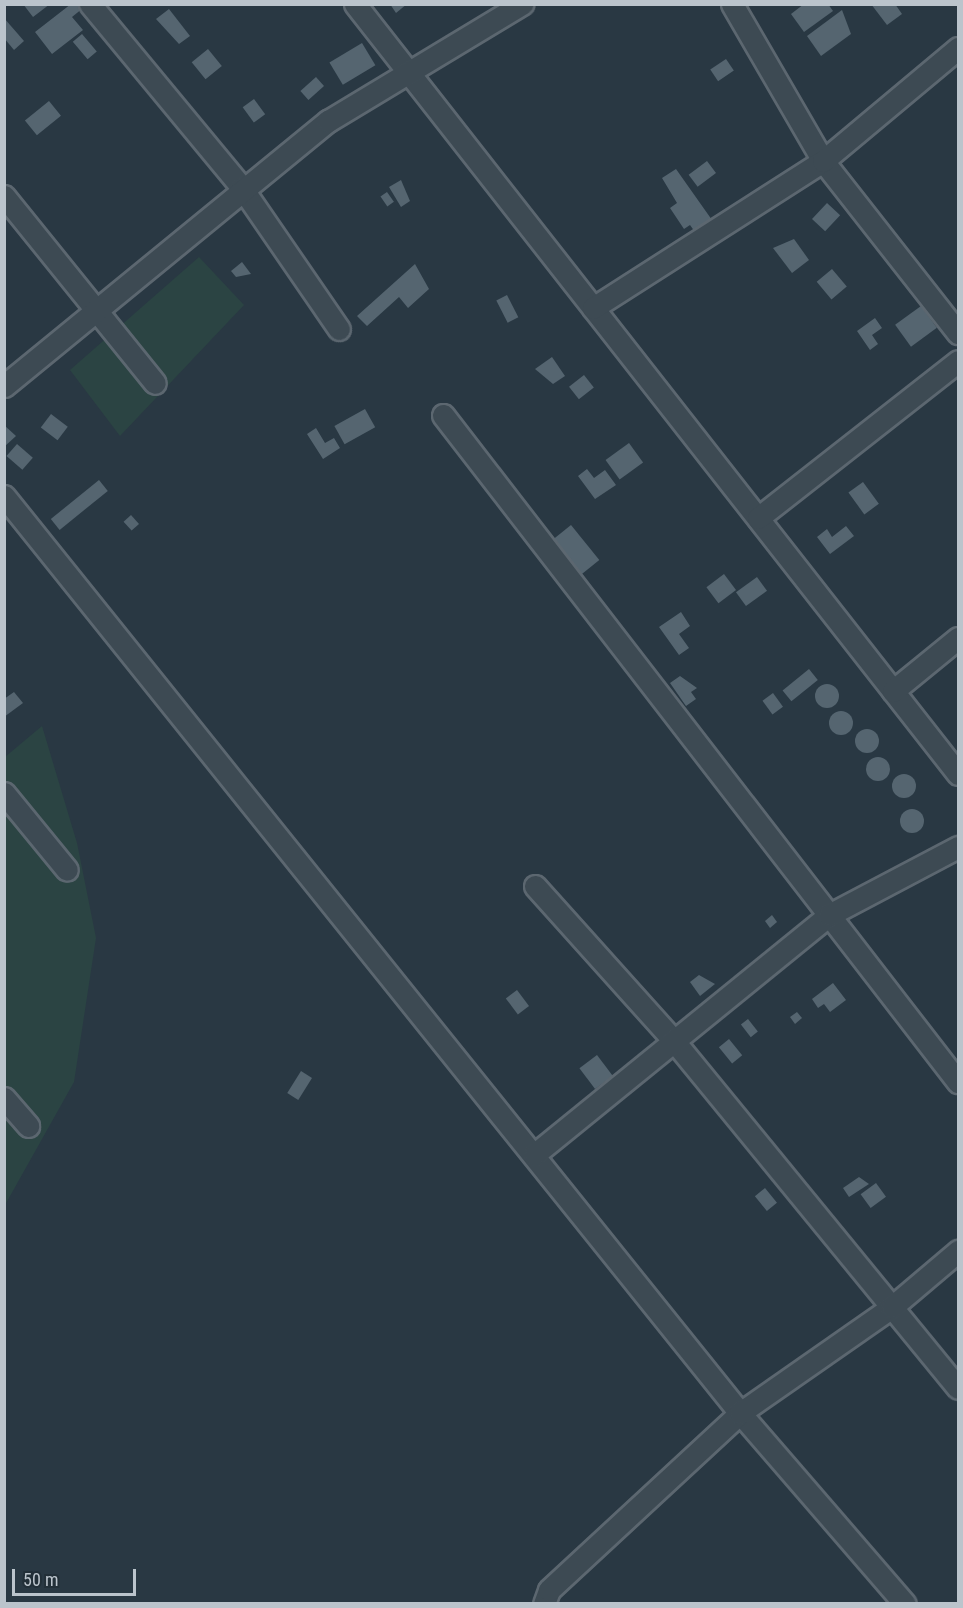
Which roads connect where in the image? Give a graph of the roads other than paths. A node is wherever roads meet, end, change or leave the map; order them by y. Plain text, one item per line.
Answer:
1 (90, 4) edge
2 (355, 4) edge
3 (522, 4) edge
4 (732, 4) edge
5 (958, 48) edge
6 (408, 72) junction
7 (823, 161) junction
8 (242, 188) junction
9 (4, 196) edge
10 (593, 308) junction
11 (96, 310) junction
12 (339, 329) dead end
13 (958, 333) edge
14 (958, 362) edge
15 (155, 383) dead end
16 (4, 386) edge
17 (443, 415) dead end
18 (4, 496) edge
19 (758, 518) junction
20 (958, 638) edge
21 (893, 691) junction
22 (958, 774) edge
23 (4, 793) edge
24 (958, 847) edge
25 (67, 870) dead end
26 (536, 886) dead end
27 (829, 915) junction
28 (674, 1041) junction
29 (958, 1082) edge
30 (4, 1098) edge
31 (28, 1126) dead end
32 (535, 1154) junction
33 (958, 1251) edge
34 (892, 1307) junction
35 (958, 1388) edge
36 (740, 1413) junction
37 (544, 1604) edge
38 (905, 1604) edge

1 - 8 street
2 - 6 street
3 - 6 street
4 - 7 street
5 - 7 street
6 - 8 street
6 - 10 street
7 - 10 street
7 - 13 street
8 - 11 street
8 - 12 street
9 - 11 street
10 - 19 street
11 - 15 street
11 - 16 street
14 - 19 street
17 - 27 street
18 - 32 street
19 - 21 street
20 - 21 street
21 - 22 street
23 - 25 street
24 - 27 street
26 - 28 street
27 - 28 street
27 - 29 street
28 - 32 street
28 - 34 street
30 - 31 street
32 - 36 street
33 - 34 street
34 - 35 street
34 - 36 street
36 - 37 street
36 - 38 street

